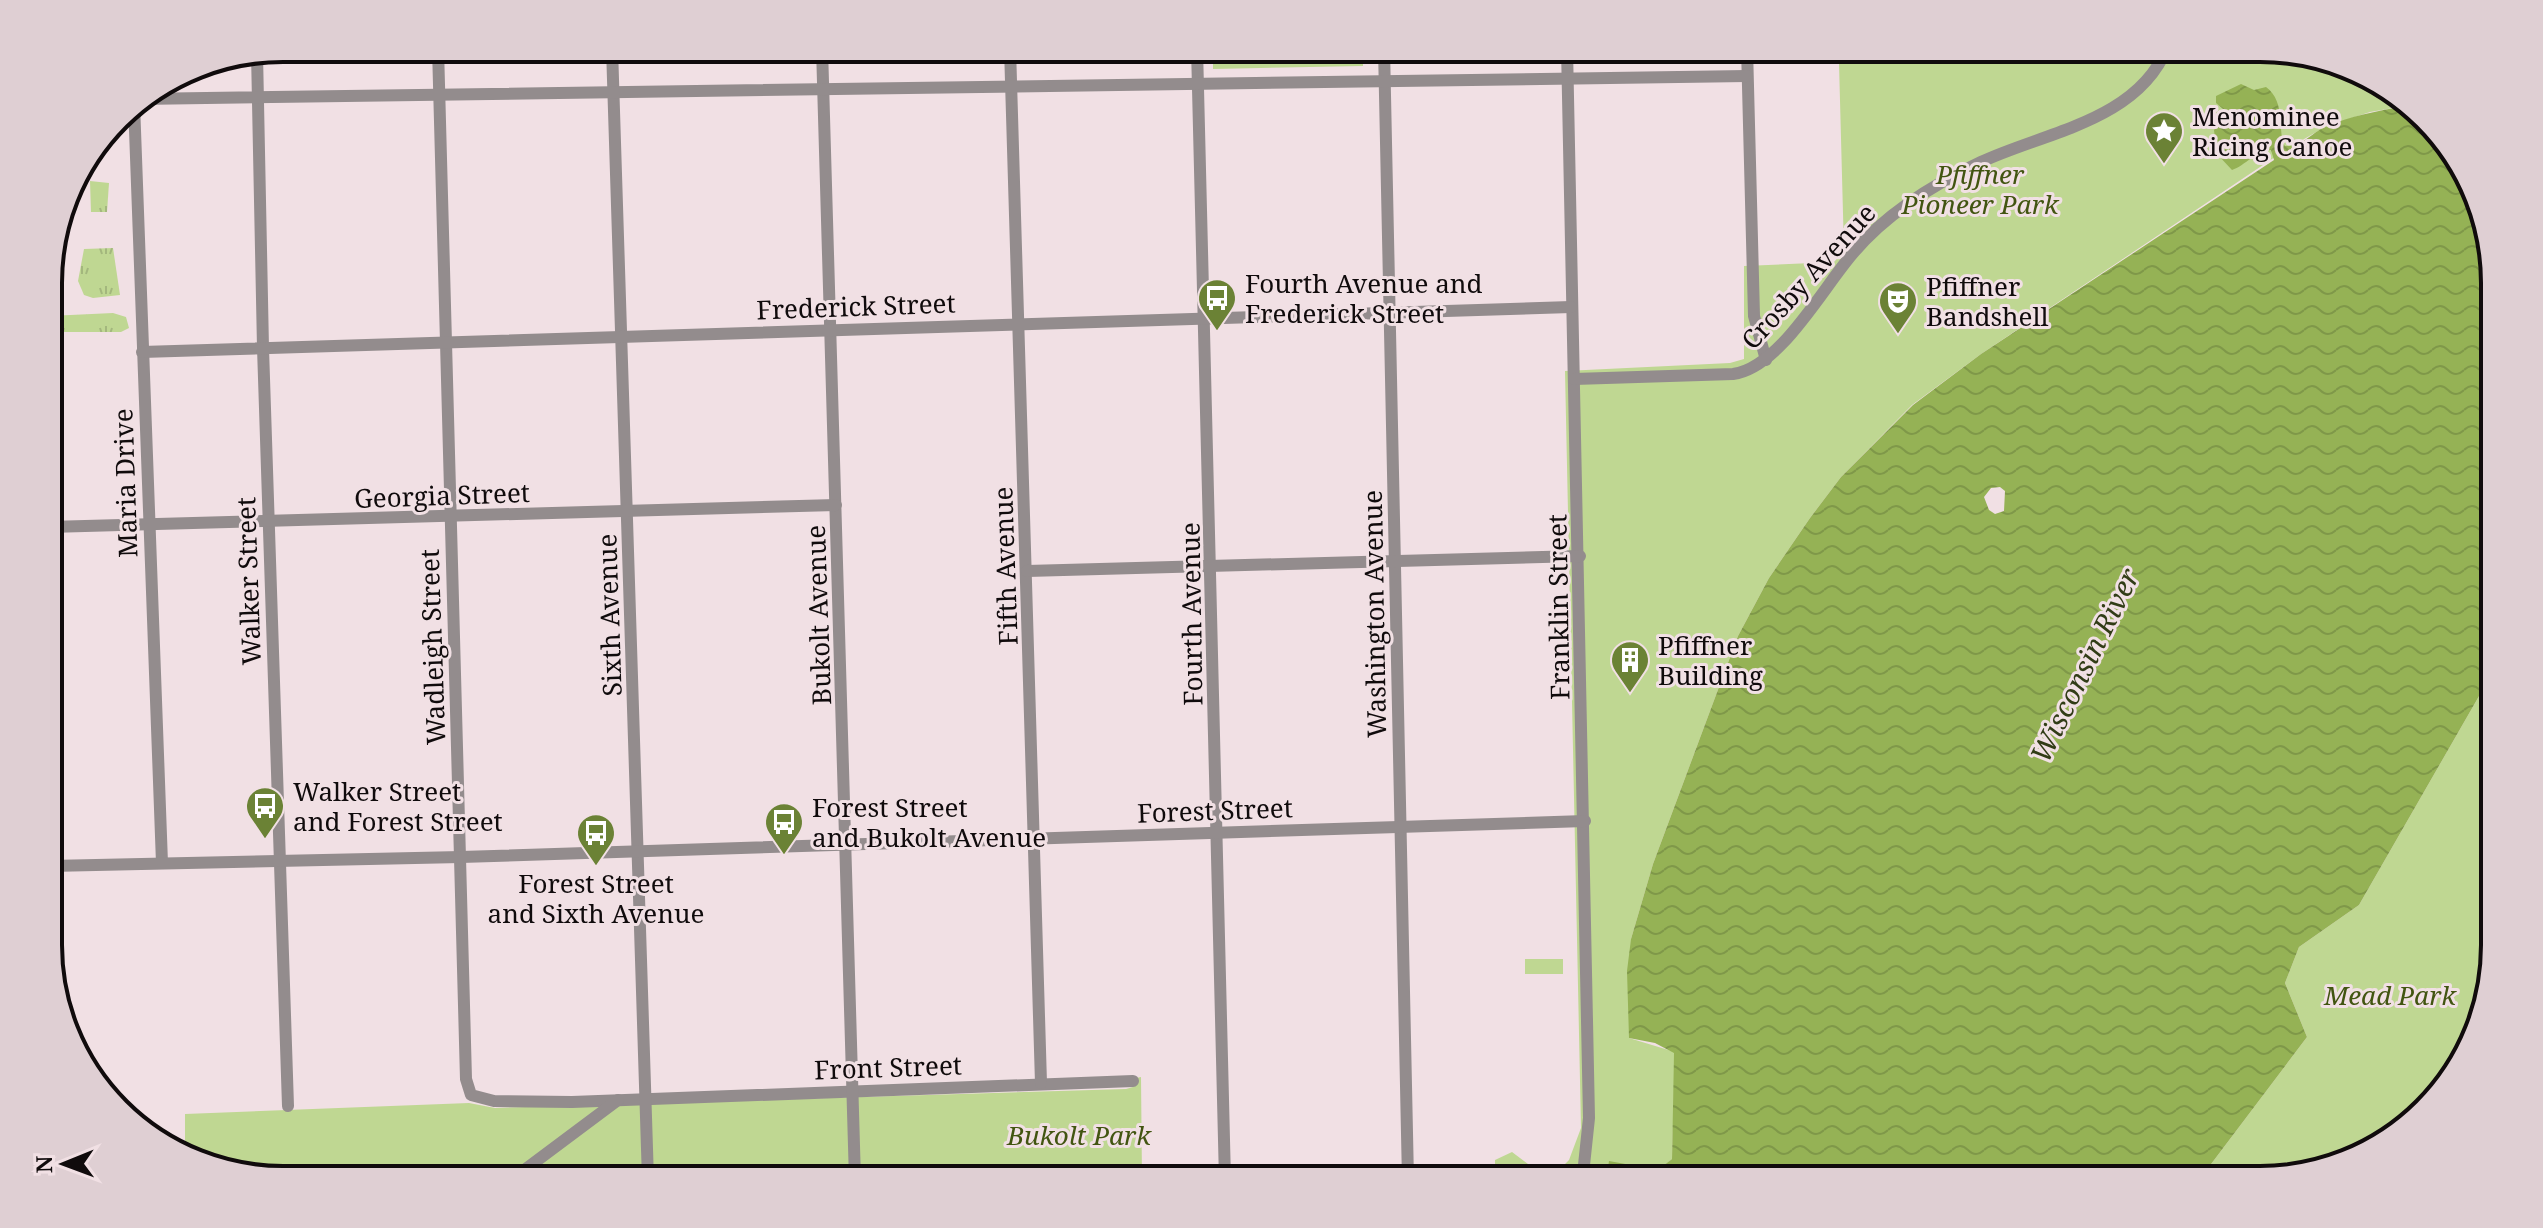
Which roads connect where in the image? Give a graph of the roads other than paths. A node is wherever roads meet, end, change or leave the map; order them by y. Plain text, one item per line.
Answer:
1 (438, 62) edge
2 (612, 62) edge
3 (822, 62) edge
4 (1010, 62) edge
5 (1197, 62) edge
6 (1384, 62) edge
7 (1567, 62) edge
8 (1747, 62) edge
9 (2159, 62) edge
10 (257, 64) edge
11 (1747, 76) junction
12 (1567, 80) junction
13 (1385, 84) junction
14 (1198, 86) junction
15 (1011, 88) junction
16 (823, 90) junction
17 (613, 92) junction
18 (439, 94) junction
19 (161, 99) edge
20 (258, 100) junction
21 (135, 119) edge
22 (1571, 307) junction
23 (1390, 311) junction
24 (1207, 317) junction
25 (1019, 323) junction
26 (832, 328) junction
27 (623, 337) junction
28 (445, 341) junction
29 (263, 348) junction
30 (142, 352) junction
31 (1766, 360) junction
32 (1574, 379) junction
33 (836, 505) junction
34 (628, 511) junction
35 (449, 516) junction
36 (268, 523) junction
37 (148, 524) junction
38 (62, 527) edge
39 (1580, 556) junction
40 (1394, 560) junction
41 (1212, 565) junction
42 (1027, 571) junction
43 (1585, 821) junction
44 (1401, 826) junction
45 (1217, 833) junction
46 (1035, 838) junction
47 (847, 844) junction
48 (639, 850) junction
49 (461, 857) junction
50 (279, 861) junction
51 (162, 863) junction
52 (62, 866) edge
53 (1133, 1081) dead end
54 (1041, 1083) junction
55 (851, 1091) junction
56 (618, 1100) junction
57 (645, 1100) junction
58 (288, 1106) dead end
59 (1584, 1165) dead end
60 (530, 1166) edge
61 (647, 1166) edge
62 (854, 1166) edge
63 (1225, 1166) edge
64 (1408, 1166) edge

1 - 18 street, Wadleigh Street
2 - 17 street, Sixth Avenue
3 - 16 street, Bukolt Avenue
4 - 15 street, Fifth Avenue
5 - 14 street, Fourth Avenue
6 - 13 street, Washington Avenue
7 - 12 street, Franklin Street
8 - 11 street
9 - 31 street, Crosby Avenue
10 - 20 street, Walker Street
11 - 12 street
11 - 31 street
12 - 13 street
12 - 22 street, Franklin Street
13 - 14 street
13 - 23 street, Washington Avenue
14 - 15 street
14 - 24 street, Fourth Avenue
15 - 16 street
15 - 25 street, Fifth Avenue
16 - 17 street
16 - 26 street, Bukolt Avenue
17 - 18 street
17 - 27 street, Sixth Avenue
18 - 20 street
18 - 28 street, Wadleigh Street
19 - 20 street
20 - 29 street, Walker Street
21 - 30 street, Maria Drive
22 - 23 street, Frederick Street
22 - 32 street, Franklin Street
23 - 24 street, Frederick Street
23 - 40 street, Washington Avenue
24 - 25 street, Frederick Street
24 - 41 street, Fourth Avenue
25 - 26 street, Frederick Street
25 - 42 street, Fifth Avenue
26 - 27 street, Frederick Street
26 - 33 street, Bukolt Avenue
27 - 28 street, Frederick Street
27 - 34 street, Sixth Avenue
28 - 29 street, Frederick Street
28 - 35 street, Wadleigh Street
29 - 30 street, Frederick Street
29 - 36 street, Walker Street
30 - 37 street, Maria Drive
31 - 32 street, Crosby Avenue
32 - 39 street, Franklin Street
33 - 34 street, Georgia Street
33 - 47 street, Bukolt Avenue
34 - 35 street, Georgia Street
34 - 48 street, Sixth Avenue
35 - 36 street, Georgia Street
35 - 49 street, Wadleigh Street
36 - 37 street, Georgia Street
36 - 50 street, Walker Street
37 - 38 street, Georgia Street
37 - 51 street, Maria Drive
39 - 40 street
39 - 43 street, Franklin Street
40 - 41 street
40 - 44 street, Washington Avenue
41 - 42 street
41 - 45 street, Fourth Avenue
42 - 46 street, Fifth Avenue
43 - 44 street, Forest Street
43 - 59 street, Franklin Street
44 - 45 street, Forest Street
44 - 64 street, Washington Avenue
45 - 46 street, Forest Street
45 - 63 street, Fourth Avenue
46 - 47 street, Forest Street
46 - 54 street, Fifth Avenue
47 - 48 street, Forest Street
47 - 55 street, Bukolt Avenue
48 - 49 street
48 - 57 street, Sixth Avenue
49 - 50 street
49 - 56 street, Wadleigh Street
50 - 51 street
50 - 58 street, Walker Street
51 - 52 street
53 - 54 street, Front Street
54 - 55 street, Front Street
55 - 57 street, Front Street
55 - 62 street, Bukolt Avenue
56 - 57 street, Front Street
56 - 60 street
57 - 61 street, Sixth Avenue

